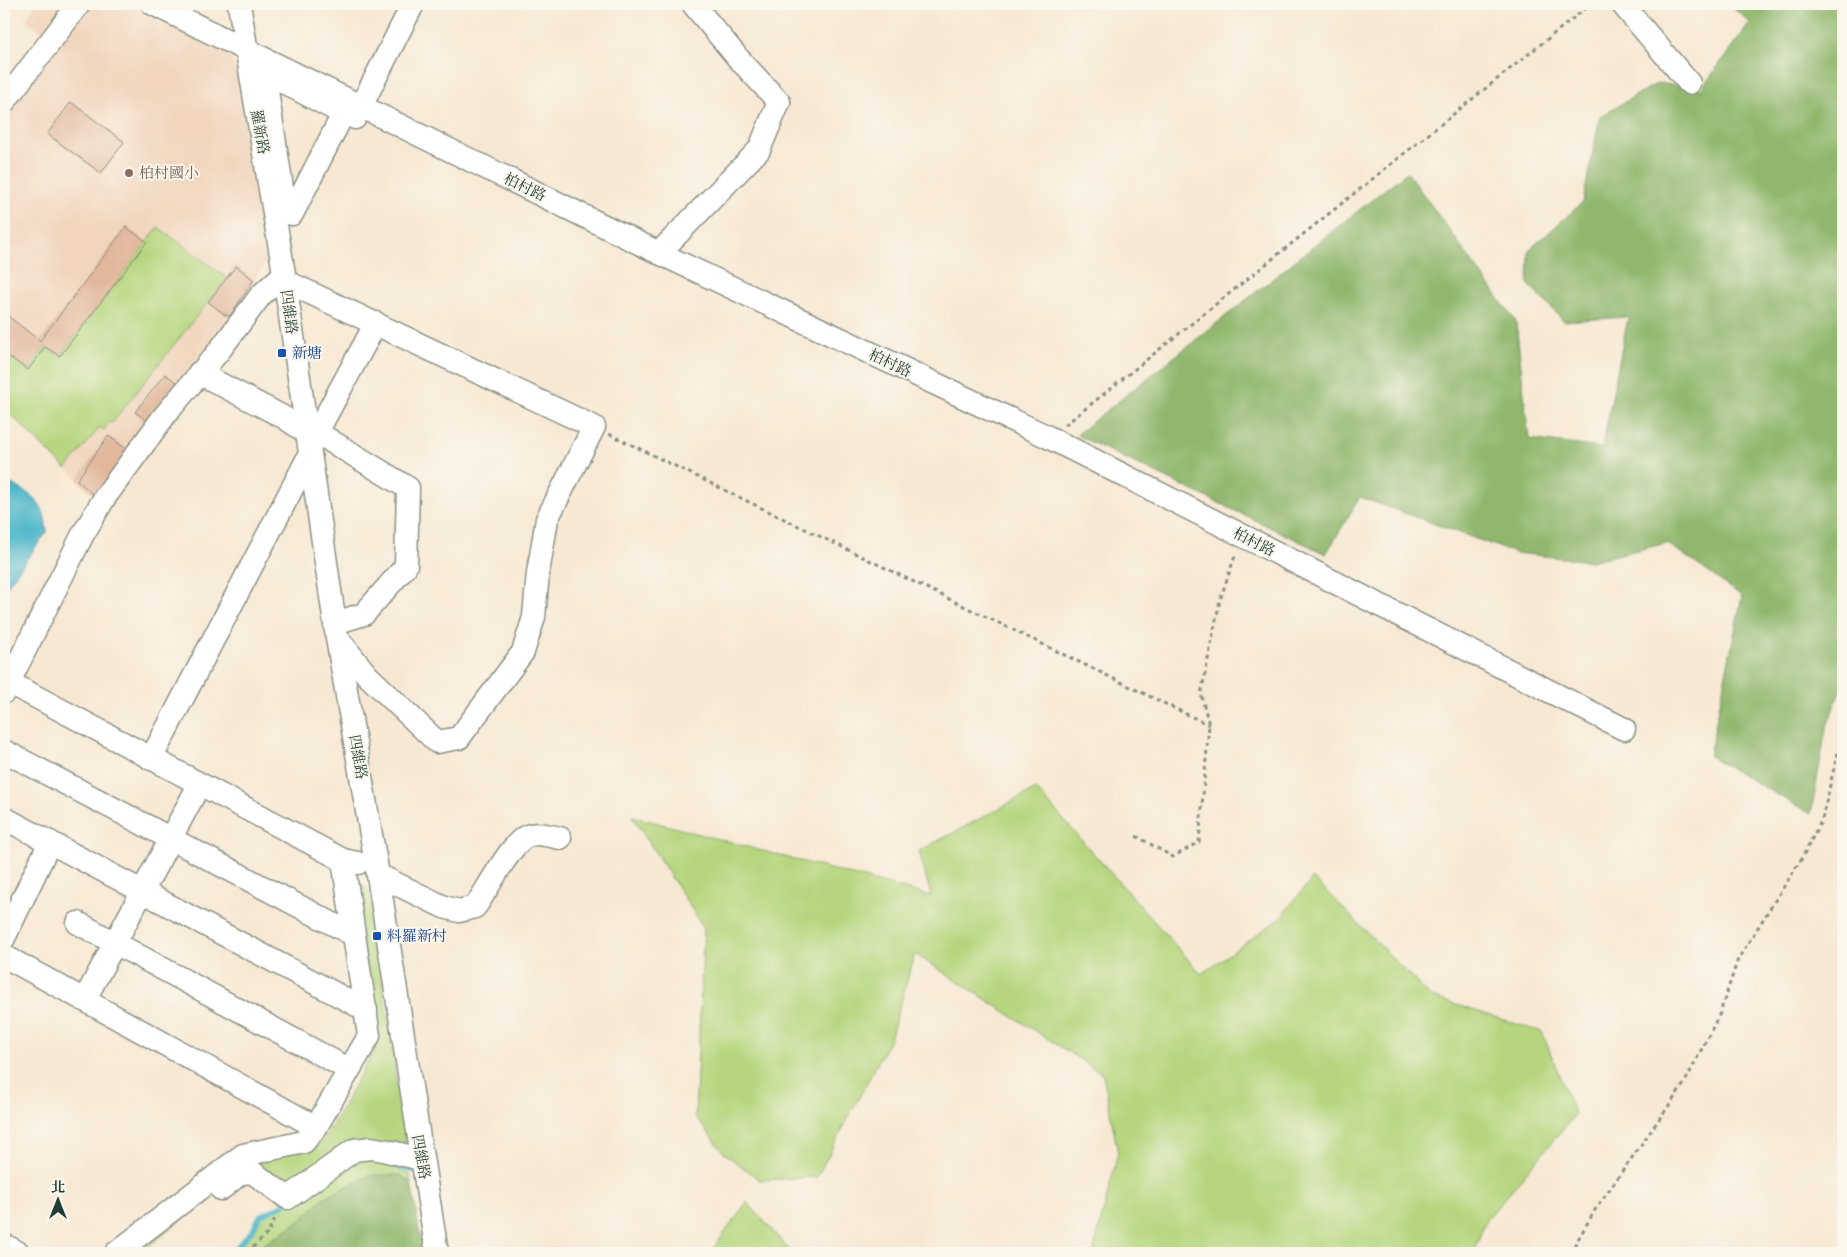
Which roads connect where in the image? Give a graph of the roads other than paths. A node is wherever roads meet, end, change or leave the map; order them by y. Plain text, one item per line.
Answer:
1 (80, 4) edge
2 (152, 4) edge
3 (239, 4) edge
4 (413, 4) edge
5 (692, 4) edge
6 (1622, 4) edge
7 (245, 50) junction
8 (267, 73) joint
9 (1690, 82) dead end
10 (4, 102) edge
11 (361, 106) junction
12 (659, 253) junction
13 (283, 268) junction
14 (376, 323) junction
15 (199, 373) junction
16 (310, 442) junction
17 (336, 630) junction
18 (5, 686) edge
19 (1624, 730) dead end
20 (4, 751) edge
21 (151, 759) junction
22 (199, 785) junction
23 (4, 818) edge
24 (170, 838) junction
25 (560, 838) dead end
26 (50, 842) junction
27 (343, 860) junction
28 (377, 868) junction
29 (142, 890) junction
30 (78, 923) dead end
31 (352, 934) junction
32 (4, 938) edge
33 (115, 942) junction
34 (4, 956) edge
35 (85, 999) junction
36 (366, 1010) junction
37 (348, 1069) junction
38 (316, 1127) junction
39 (421, 1159) junction
40 (4, 1245) edge
41 (20, 1253) edge
42 (116, 1253) edge
43 (140, 1253) edge
44 (436, 1253) edge

1 - 10 street
2 - 7 street, 柏村路
3 - 7 street, 羅新路
4 - 11 street
5 - 12 street
6 - 9 street
7 - 11 street, 柏村路
7 - 13 street, 羅新路
8 - 8 street
11 - 12 street, 柏村路
11 - 13 street
12 - 19 street, 柏村路
13 - 14 street
13 - 15 street
13 - 16 street, 四維路
14 - 16 street
14 - 17 street
15 - 16 street
15 - 18 street
16 - 17 street, 四維路
16 - 17 street
16 - 21 street
17 - 28 street, 四維路
18 - 21 street
20 - 24 street
21 - 22 street
22 - 24 street
22 - 27 street
23 - 26 street
24 - 29 street
24 - 31 street
25 - 28 street
26 - 29 street
26 - 32 street
27 - 28 street
27 - 31 street
28 - 39 street, 四維路
29 - 33 street
29 - 36 street
30 - 33 street
31 - 36 street
33 - 35 street
33 - 37 street
34 - 35 street
35 - 38 street
36 - 37 street
37 - 38 street
38 - 42 street
39 - 43 street
39 - 44 street, 四維路
40 - 41 street

